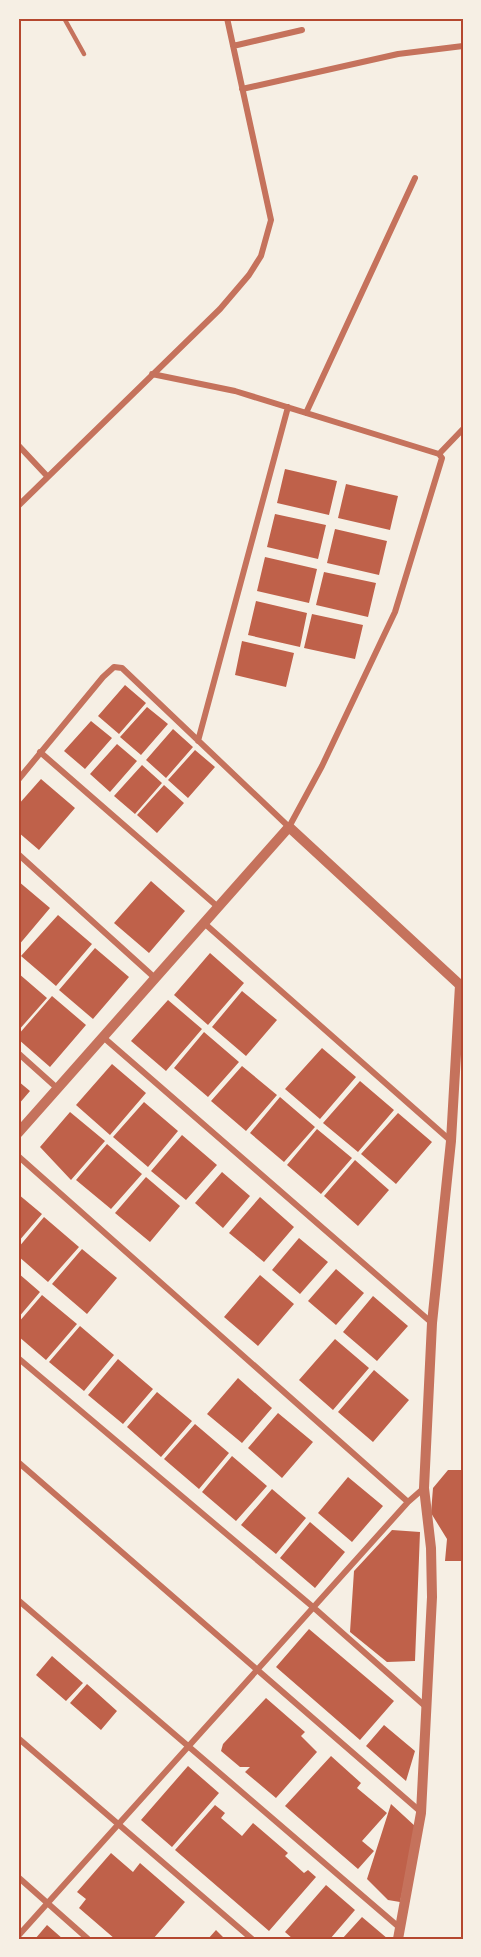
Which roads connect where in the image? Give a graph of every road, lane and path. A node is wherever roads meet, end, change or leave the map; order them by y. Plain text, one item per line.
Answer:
1 (64, 18) edge
2 (227, 18) edge
3 (302, 30) dead end
4 (233, 46) junction
5 (463, 46) edge
6 (84, 54) dead end
7 (242, 89) junction
8 (415, 178) dead end
9 (152, 374) junction
10 (288, 408) junction
11 (306, 413) junction
12 (463, 429) edge
13 (18, 446) edge
14 (439, 454) junction
15 (47, 476) junction
16 (18, 506) edge
17 (198, 741) junction
18 (40, 752) junction
19 (18, 780) edge
20 (289, 828) junction
21 (18, 854) edge
22 (218, 907) junction
23 (204, 923) junction
24 (155, 978) junction
25 (103, 1037) junction
26 (18, 1053) edge
27 (57, 1088) junction
28 (18, 1133) edge
29 (451, 1141) junction
30 (18, 1156) edge
31 (432, 1323) junction
32 (18, 1358) edge
33 (18, 1462) edge
34 (424, 1488) junction
35 (408, 1502) junction
36 (18, 1600) edge
37 (313, 1607) junction
38 (257, 1669) junction
39 (425, 1706) junction
40 (18, 1738) edge
41 (189, 1746) junction
42 (421, 1813) junction
43 (118, 1824) junction
44 (18, 1877) edge
45 (48, 1903) junction
46 (399, 1934) edge
47 (18, 1936) edge
48 (88, 1939) edge
49 (252, 1939) edge

1 - 6 lane
2 - 4 street
3 - 4 street
4 - 7 street
5 - 7 street
7 - 9 street
8 - 11 street
9 - 10 street
9 - 15 street
10 - 11 street
10 - 17 street
11 - 14 street
12 - 14 street
13 - 15 street
14 - 20 street
15 - 16 street
17 - 18 street
17 - 20 street
18 - 19 street
18 - 22 street
20 - 22 street
20 - 29 street
21 - 24 street
22 - 23 street
23 - 24 street
23 - 29 street
24 - 25 street
25 - 27 street
25 - 31 street
26 - 27 street
27 - 28 street
29 - 31 street
30 - 35 street
31 - 34 street
32 - 37 street
33 - 38 street
34 - 35 street
34 - 39 street
35 - 37 street
36 - 41 street
37 - 38 street
37 - 39 street
38 - 41 street
38 - 42 street
39 - 42 street
40 - 43 street
41 - 43 street
41 - 46 street
42 - 46 street
43 - 45 street
43 - 49 street
44 - 45 street
45 - 47 street
45 - 48 street

